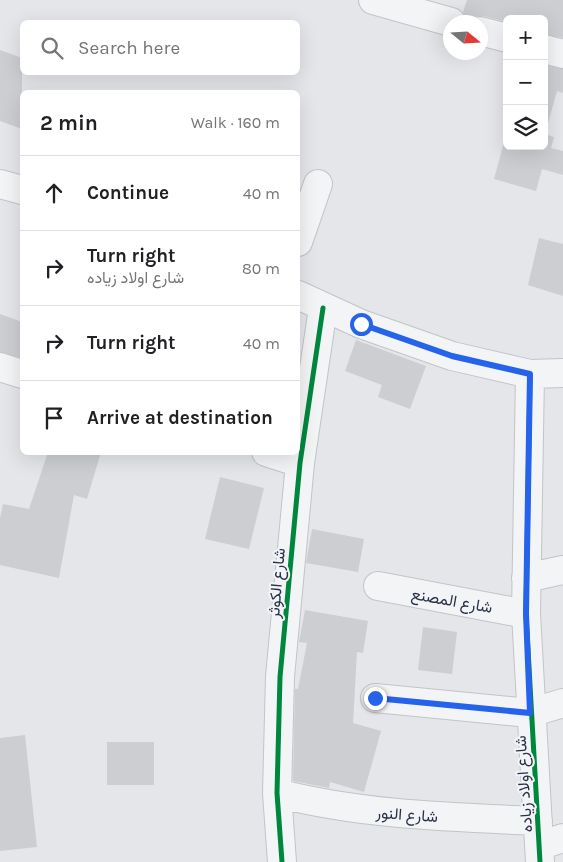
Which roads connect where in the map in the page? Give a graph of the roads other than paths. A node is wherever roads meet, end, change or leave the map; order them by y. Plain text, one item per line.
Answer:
1 (373, 0) edge
2 (443, 19) edge
3 (488, 33) edge
4 (503, 37) edge
5 (548, 50) edge
6 (563, 54) edge
7 (0, 184) edge
8 (318, 184) dead end
9 (20, 189) edge
10 (300, 236) edge
11 (300, 296) edge
12 (323, 308) junction
13 (0, 367) edge
14 (20, 373) edge
15 (563, 373) edge
16 (530, 374) junction
17 (275, 455) edge
18 (300, 463) junction
19 (563, 570) edge
20 (526, 578) junction
21 (378, 586) dead end
22 (526, 614) junction
23 (375, 698) dead end
24 (563, 703) edge
25 (530, 713) junction
26 (277, 793) junction
27 (545, 842) edge
28 (282, 862) edge

1 - 2 street
3 - 4 street
5 - 6 street
7 - 9 street
8 - 10 street
11 - 12 street
12 - 16 street
12 - 18 street, شارع الكوثر
13 - 14 street
15 - 16 street
16 - 20 street, شارع اولاد زياده
17 - 18 street
18 - 26 street, شارع الكوثر
19 - 20 street
20 - 22 street, شارع اولاد زياده
21 - 22 street, شارع المصنع
22 - 25 street, شارع اولاد زياده
23 - 25 street
24 - 25 street
25 - 27 street, شارع اولاد زياده
26 - 27 street, شارع النور
26 - 28 street, شارع الكوثر

